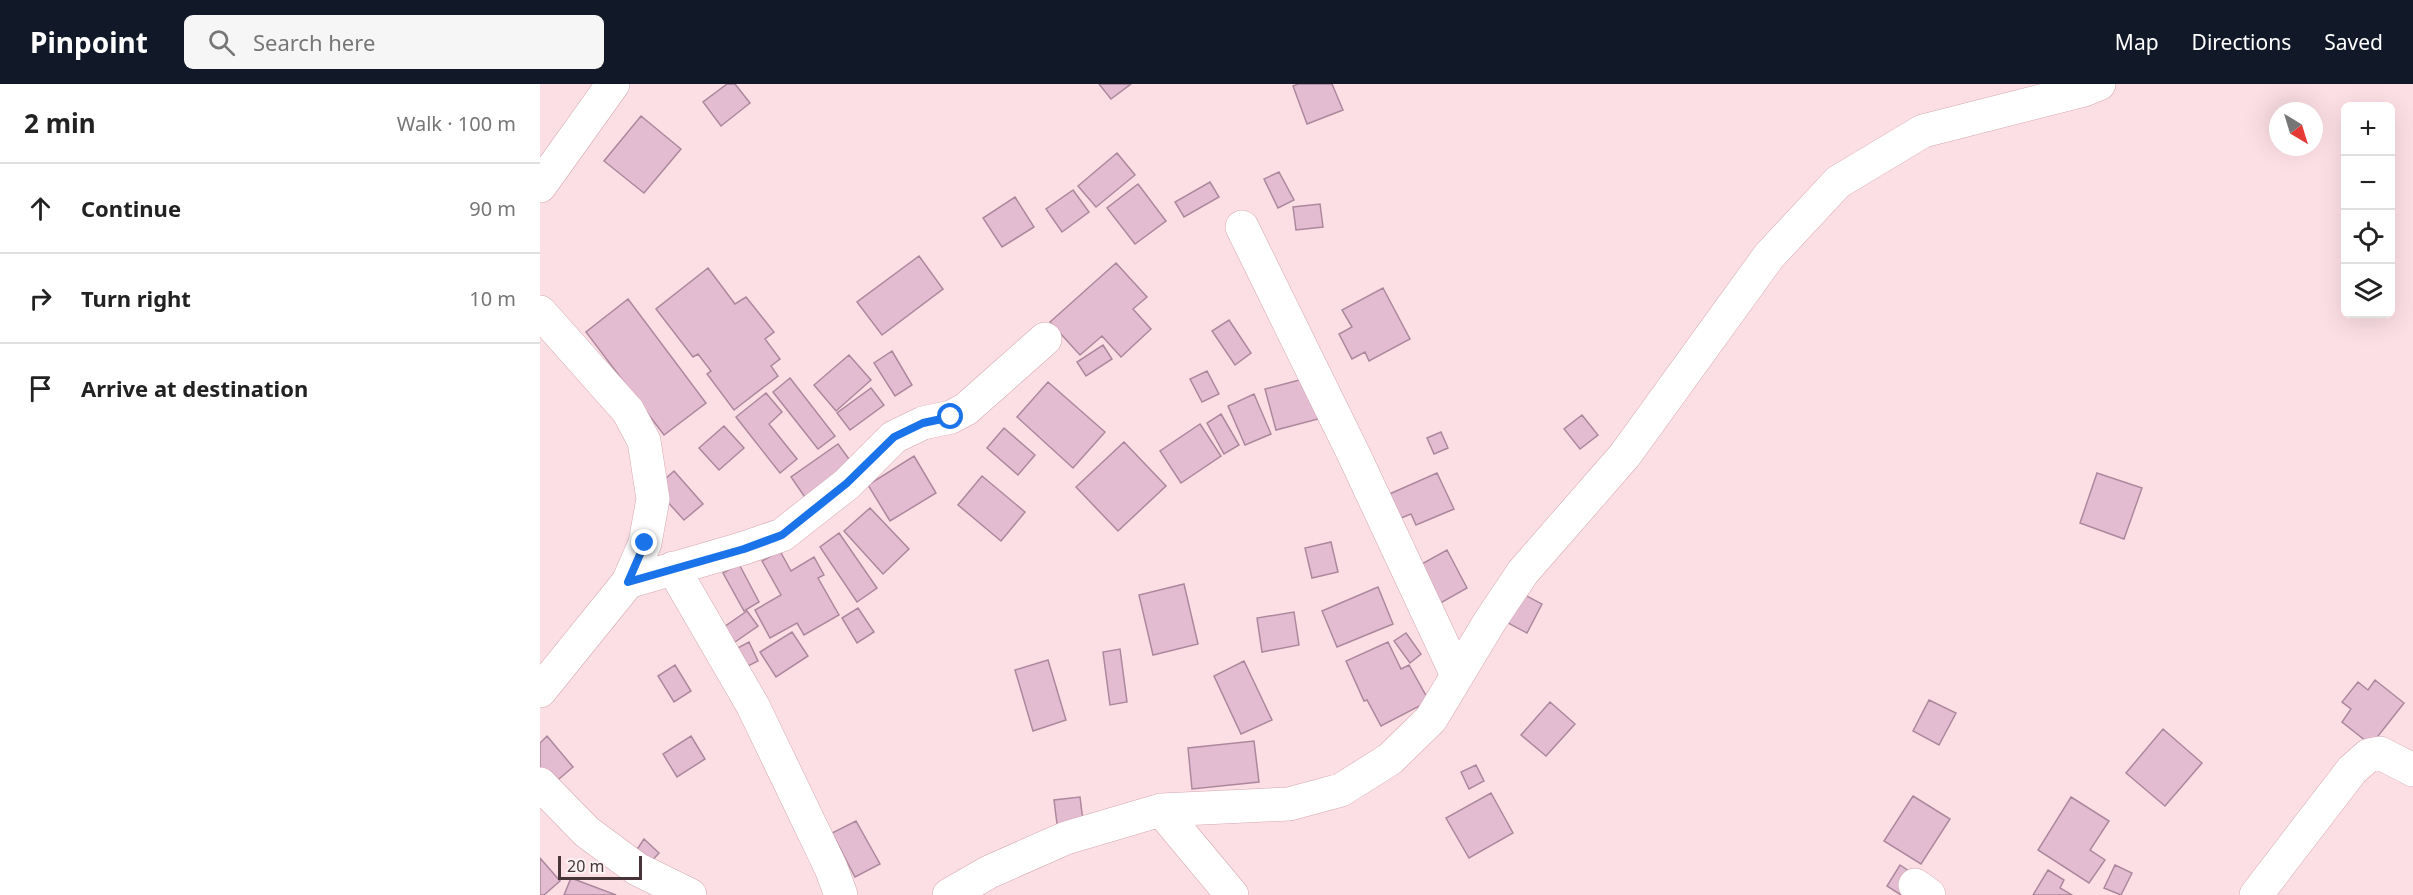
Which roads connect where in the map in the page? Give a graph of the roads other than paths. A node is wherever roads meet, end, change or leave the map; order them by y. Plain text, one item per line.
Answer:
1 (613, 84) edge
2 (2099, 84) edge
3 (540, 186) edge
4 (1242, 227) dead end
5 (540, 312) edge
6 (1045, 339) dead end
7 (674, 568) junction
8 (628, 582) junction
9 (1456, 675) junction
10 (540, 691) edge
11 (2413, 770) edge
12 (540, 784) edge
13 (1161, 810) junction
14 (690, 895) edge
15 (841, 895) edge
16 (949, 895) edge
17 (1232, 895) edge
18 (2256, 895) edge

1 - 3 street
2 - 9 street
4 - 9 street
5 - 8 street
6 - 7 street
7 - 8 street
7 - 15 street
8 - 10 street
9 - 13 street
11 - 18 street
12 - 14 street
13 - 16 street
13 - 17 street

